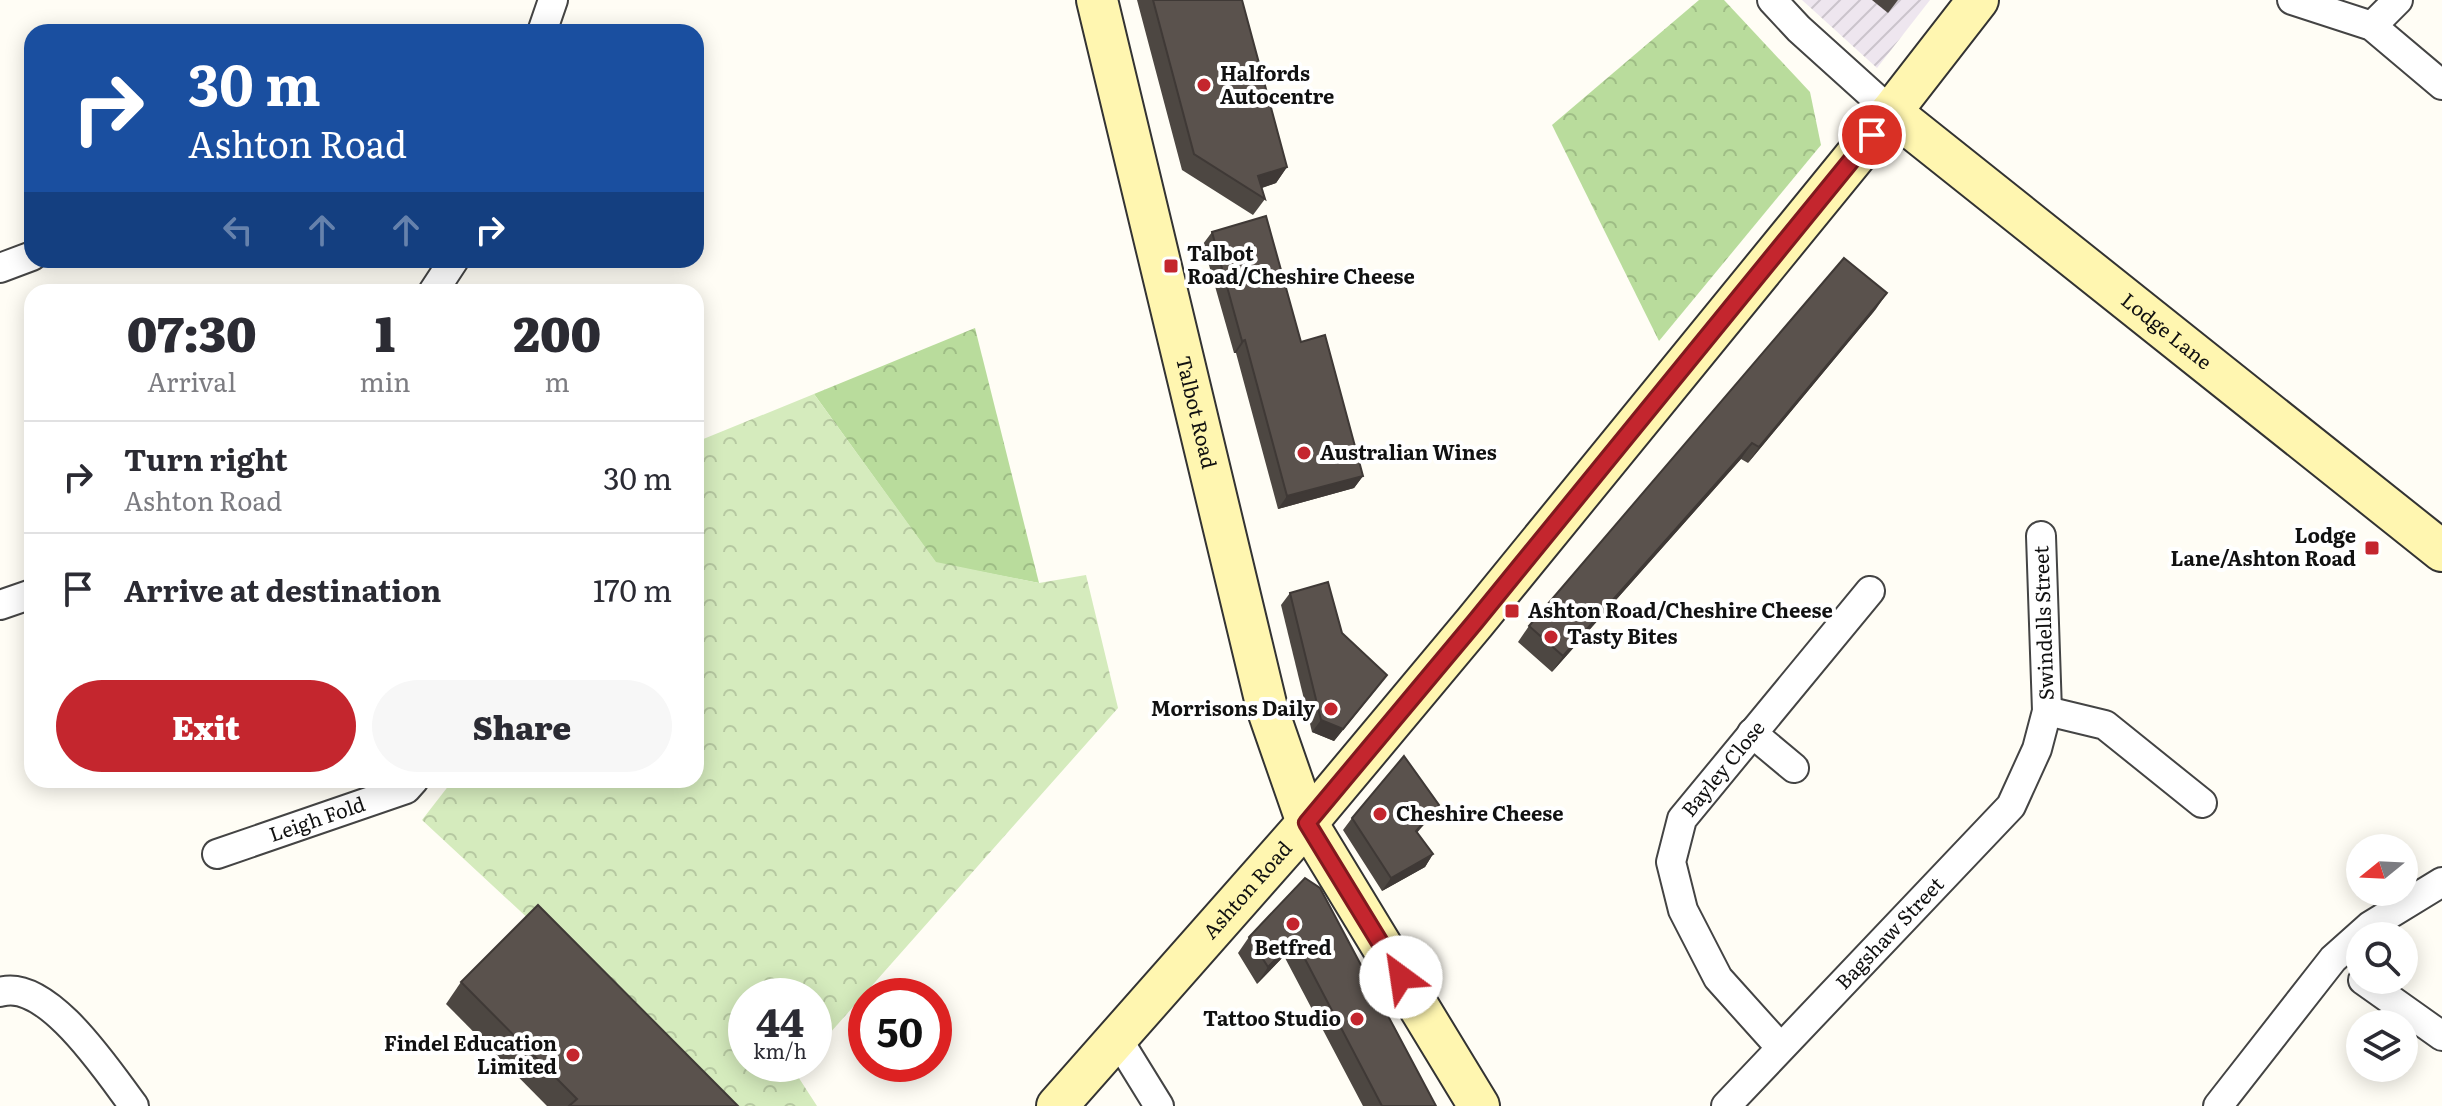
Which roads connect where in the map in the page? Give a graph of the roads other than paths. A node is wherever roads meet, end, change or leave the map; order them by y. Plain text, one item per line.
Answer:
1 (553, 0) edge
2 (1097, 0) edge
3 (1772, 0) edge
4 (1978, 0) edge
5 (2292, 0) edge
6 (2398, 0) edge
7 (545, 24) edge
8 (2372, 26) junction
9 (2442, 85) edge
10 (1891, 112) junction
11 (24, 259) edge
12 (0, 268) edge
13 (2041, 536) dead end
14 (2442, 551) edge
15 (1870, 591) dead end
16 (24, 597) edge
17 (0, 605) edge
18 (2047, 711) junction
19 (1752, 733) junction
20 (2037, 749) joint
21 (1794, 768) dead end
22 (407, 788) edge
23 (2202, 803) dead end
24 (1307, 823) junction
25 (217, 854) dead end
26 (2442, 882) edge
27 (2333, 959) junction
28 (2346, 968) edge
29 (0, 992) edge
30 (2383, 994) edge
31 (2442, 1036) edge
32 (1117, 1038) junction
33 (1780, 1047) junction
34 (134, 1106) edge
35 (1057, 1106) edge
36 (1159, 1106) edge
37 (1479, 1106) edge
38 (1726, 1106) edge
39 (2218, 1106) edge

1 - 7 street
2 - 24 street, Talbot Road
3 - 10 street
4 - 10 street, Ashton Road
5 - 8 street
6 - 8 street
8 - 9 street
10 - 14 street, Lodge Lane
10 - 24 street, Ashton Road
11 - 12 street
13 - 18 street, Swindells Street
15 - 19 street, Bayley Close
16 - 17 street
18 - 20 street, Swindells Street
18 - 23 street, Swindells Street
19 - 21 street
19 - 33 street, Bayley Close
20 - 33 street, Bagshaw Street
22 - 25 street, Leigh Fold
24 - 32 street, Ashton Road
24 - 37 street, Talbot Road
26 - 27 street
27 - 28 street
27 - 39 street
29 - 34 street
30 - 31 street
32 - 35 street, Ashton Road
32 - 36 street
33 - 38 street, Bagshaw Street

